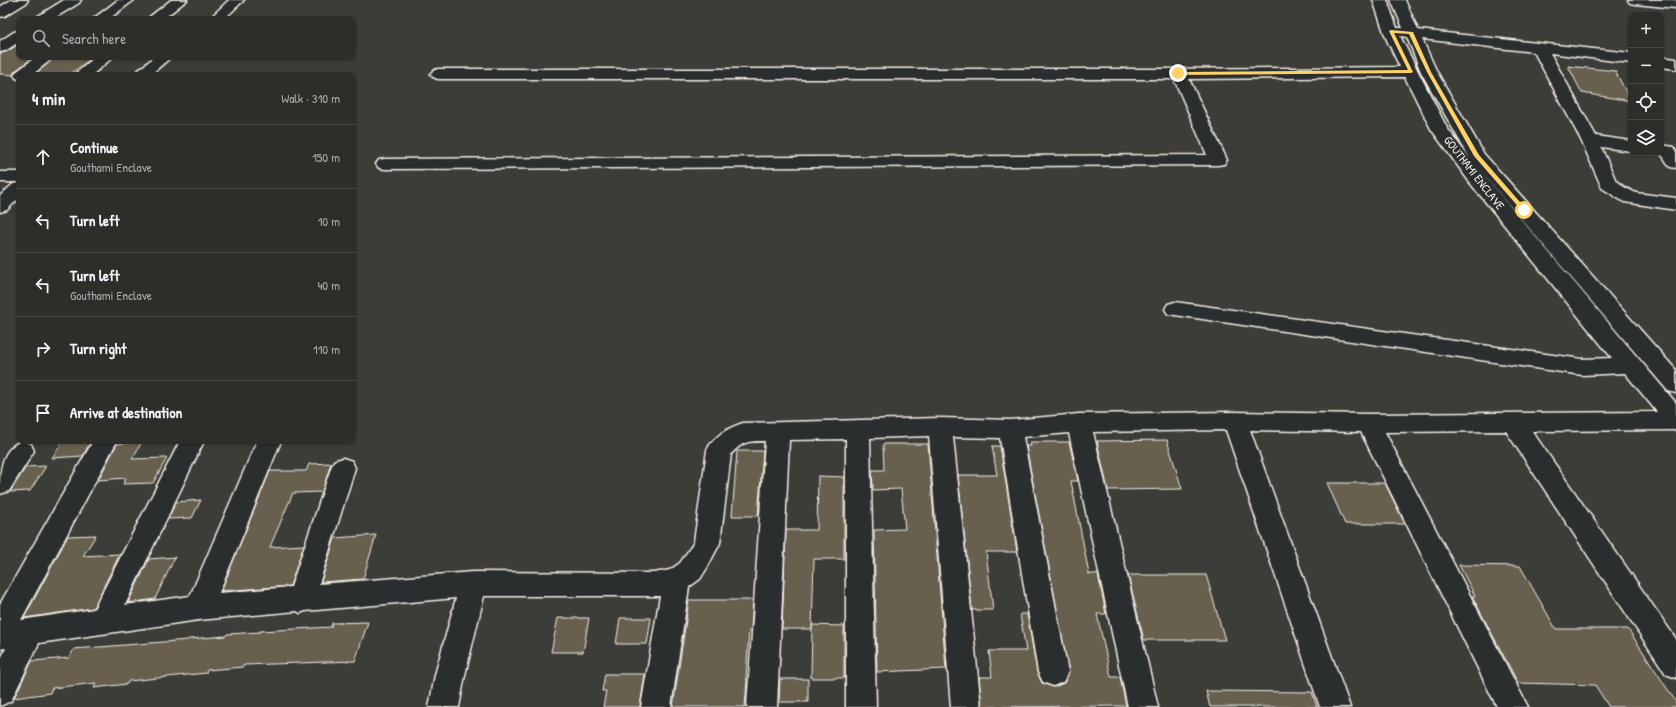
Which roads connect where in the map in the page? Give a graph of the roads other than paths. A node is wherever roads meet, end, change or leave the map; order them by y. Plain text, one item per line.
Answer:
1 (21, 0) edge
2 (74, 0) edge
3 (127, 0) edge
4 (180, 0) edge
5 (237, 0) edge
6 (1380, 0) edge
7 (1398, 0) edge
8 (1635, 0) edge
9 (1676, 4) edge
10 (48, 16) edge
11 (104, 16) edge
12 (158, 16) edge
13 (219, 16) edge
14 (10, 24) edge
15 (1391, 31) junction
16 (1411, 33) junction
17 (0, 48) edge
18 (1540, 48) junction
19 (1628, 58) edge
20 (42, 60) edge
21 (101, 60) edge
22 (159, 60) edge
23 (1664, 62) edge
24 (1676, 64) edge
25 (25, 72) edge
26 (86, 72) edge
27 (145, 72) edge
28 (1411, 72) junction
29 (1178, 73) junction
30 (438, 74) dead end
31 (1590, 140) junction
32 (1628, 146) edge
33 (1664, 150) edge
34 (1676, 163) edge
35 (385, 164) dead end
36 (0, 177) edge
37 (16, 178) edge
38 (16, 191) edge
39 (1676, 204) edge
40 (0, 206) edge
41 (1175, 308) dead end
42 (1632, 365) junction
43 (1667, 366) edge
44 (1676, 385) edge
45 (1676, 420) edge
46 (1235, 421) junction
47 (1512, 421) junction
48 (1079, 423) junction
49 (1368, 423) junction
50 (940, 427) junction
51 (858, 429) junction
52 (1010, 429) junction
53 (778, 431) junction
54 (103, 444) edge
55 (191, 444) edge
56 (268, 444) edge
57 (22, 450) dead end
58 (343, 468) dead end
59 (0, 484) edge
60 (676, 581) junction
61 (472, 584) junction
62 (300, 600) junction
63 (199, 607) junction
64 (103, 621) junction
65 (0, 631) edge
66 (30, 632) junction
67 (0, 636) edge
68 (1676, 664) edge
69 (1053, 672) dead end
70 (0, 691) edge
71 (444, 707) edge
72 (656, 707) edge
73 (762, 707) edge
74 (862, 707) edge
75 (966, 707) edge
76 (1143, 707) edge
77 (1335, 707) edge
78 (1513, 707) edge

1 - 14 street
2 - 10 street
3 - 11 street
4 - 12 street
5 - 13 street
6 - 15 street, GOUTHAMI ENCLAVE
7 - 16 street, GOUTHAMI ENCLAVE
8 - 9 street
14 - 17 street
15 - 16 street
15 - 28 street, GOUTHAMI ENCLAVE
16 - 18 street
16 - 43 street, GOUTHAMI ENCLAVE
18 - 19 street
18 - 31 street
20 - 25 street
21 - 26 street
22 - 27 street
23 - 24 street
28 - 29 street
28 - 42 street, GOUTHAMI ENCLAVE
29 - 30 street
29 - 35 street
31 - 32 street
31 - 39 street
33 - 34 street
36 - 37 street
38 - 40 street
41 - 42 street
42 - 45 street, GOUTHAMI ENCLAVE
43 - 44 street, GOUTHAMI ENCLAVE
45 - 47 street
46 - 48 street
46 - 49 street
46 - 77 street
47 - 49 street
47 - 68 street
48 - 52 street
48 - 76 street
49 - 78 street
50 - 51 street
50 - 52 street
50 - 75 street
51 - 53 street
51 - 74 street
52 - 69 street
53 - 60 street
53 - 73 street
54 - 65 street
55 - 64 street
56 - 63 street
57 - 59 street
58 - 62 street
60 - 61 street
60 - 72 street
61 - 62 street
61 - 71 street
62 - 63 street
63 - 64 street
64 - 66 street
66 - 67 street
66 - 70 street

